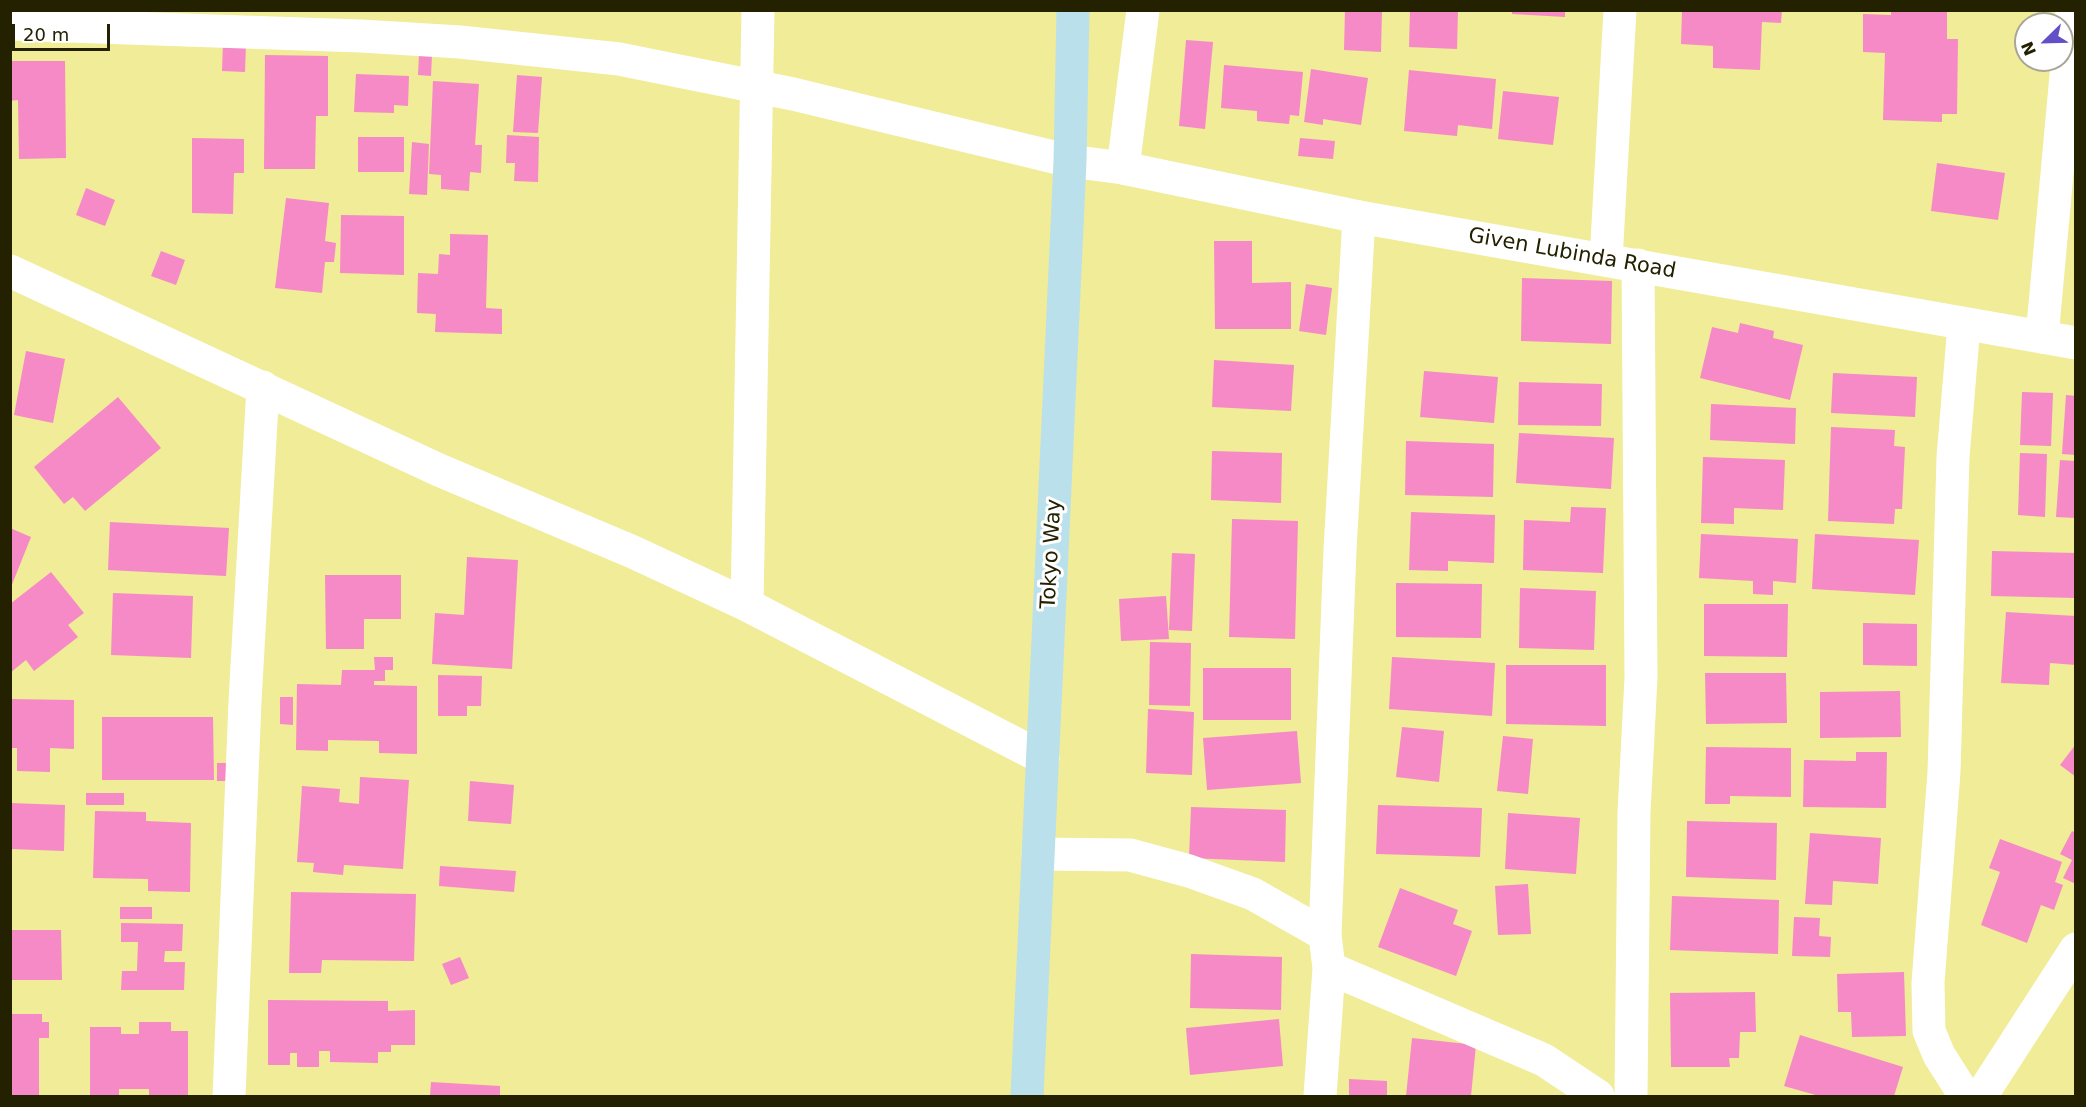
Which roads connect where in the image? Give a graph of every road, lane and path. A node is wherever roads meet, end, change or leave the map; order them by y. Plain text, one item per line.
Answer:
1 (758, 10) edge
2 (1073, 10) edge
3 (1143, 10) edge
4 (1620, 10) edge
5 (2072, 10) edge
6 (10, 24) edge
7 (755, 87) junction
8 (1070, 161) junction
9 (1123, 168) junction
10 (1359, 217) junction
11 (1606, 260) junction
12 (1638, 265) junction
13 (10, 271) edge
14 (1964, 326) junction
15 (2042, 338) junction
16 (2076, 343) edge
17 (263, 387) junction
18 (747, 605) junction
19 (1042, 758) junction
20 (1038, 855) junction
21 (1325, 935) junction
22 (2076, 949) edge
23 (1329, 968) junction
24 (229, 1096) edge
25 (1027, 1096) edge
26 (1320, 1096) edge
27 (1598, 1096) edge
28 (1631, 1096) edge
29 (1965, 1096) edge
30 (1981, 1096) edge

1 - 7 street
2 - 8 main road, Tokyo Way
3 - 9 street
4 - 11 street
5 - 15 street
6 - 7 street, Given Lubinda Road
7 - 8 street, Given Lubinda Road
7 - 18 street
8 - 9 street, Given Lubinda Road
8 - 19 main road, Tokyo Way
9 - 10 street, Given Lubinda Road
10 - 11 street, Given Lubinda Road
10 - 21 street
11 - 12 street, Given Lubinda Road
12 - 14 street, Given Lubinda Road
12 - 28 street
13 - 17 street
14 - 15 street, Given Lubinda Road
14 - 29 street
15 - 16 street, Given Lubinda Road
17 - 18 street
17 - 24 street
18 - 19 street
19 - 20 main road, Tokyo Way
20 - 21 street
20 - 25 main road, Tokyo Way
21 - 23 street
22 - 30 street
23 - 26 street
23 - 27 street

